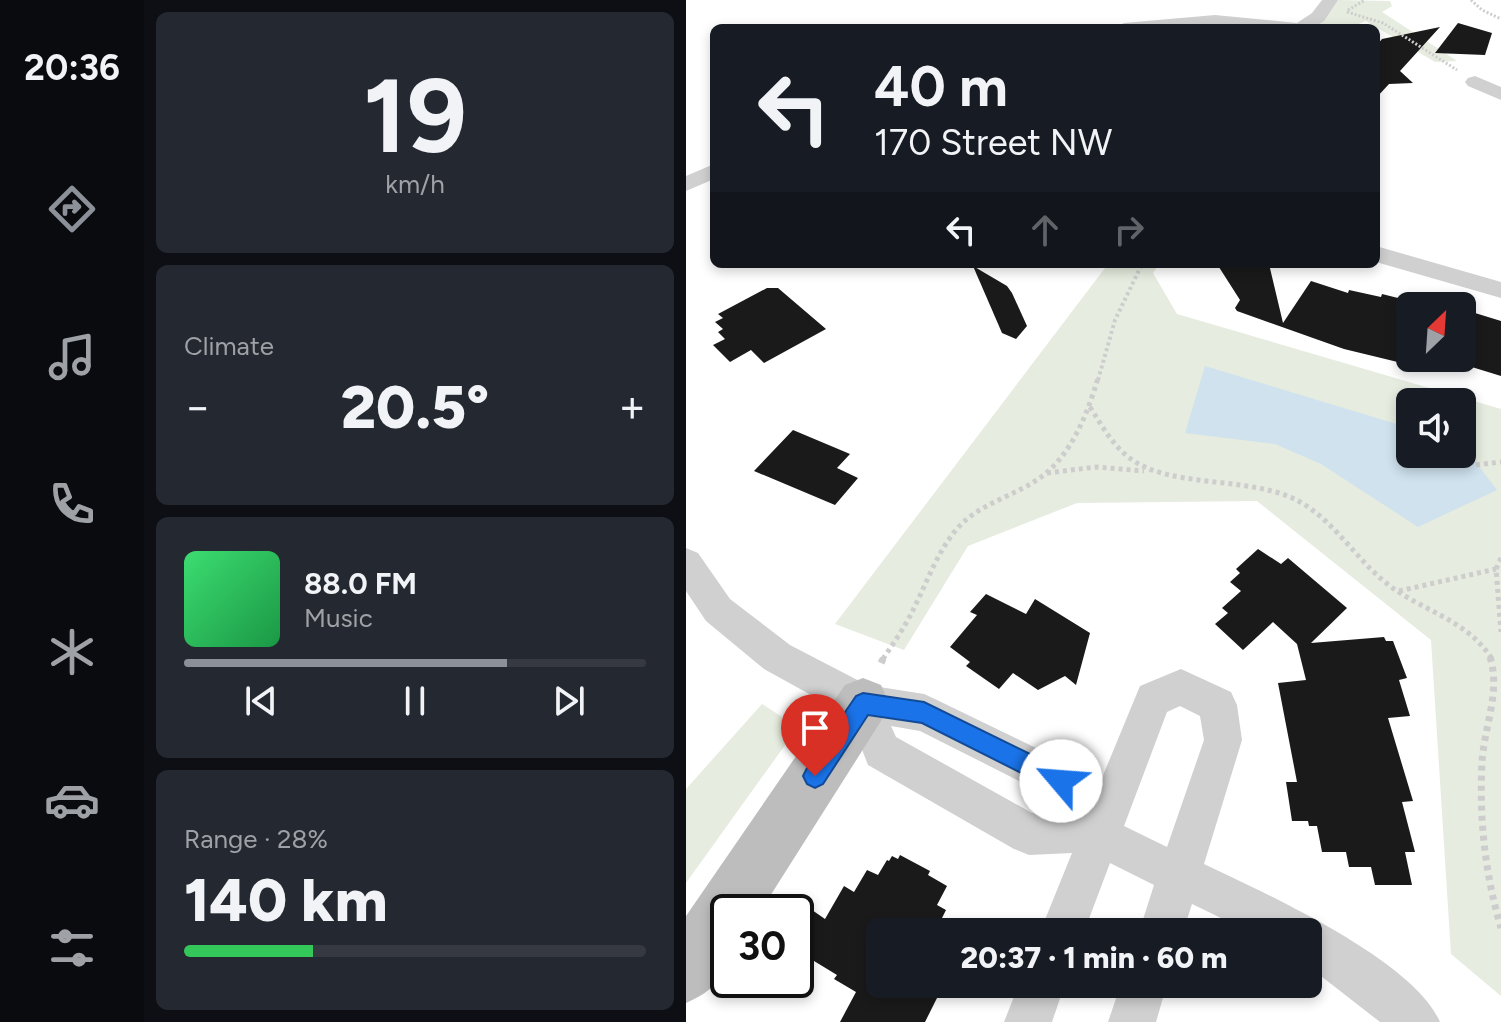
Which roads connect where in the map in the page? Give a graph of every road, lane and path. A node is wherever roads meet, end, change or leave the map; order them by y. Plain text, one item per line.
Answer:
1 (1471, 0) edge
2 (1327, 4) edge
3 (1501, 19) edge
4 (1160, 24) edge
5 (1265, 24) edge
6 (1310, 24) edge
7 (1475, 82) joint
8 (1501, 94) edge
9 (710, 173) edge
10 (686, 184) edge
11 (1380, 255) edge
12 (1140, 268) edge
13 (1501, 290) edge
14 (1090, 407) junction
15 (1501, 462) edge
16 (1476, 465) dead end
17 (1149, 472) junction
18 (1045, 474) junction
19 (1501, 558) edge
20 (686, 563) edge
21 (1496, 569) junction
22 (1399, 591) junction
23 (1501, 632) edge
24 (1501, 672) edge
25 (872, 683) junction
26 (1498, 683) junction
27 (1092, 833) junction
28 (1181, 873) junction
29 (1066, 918) edge
30 (1166, 918) edge
31 (1270, 918) edge
32 (1501, 928) edge
33 (1322, 948) edge
34 (686, 971) edge
35 (1037, 998) edge
36 (1140, 998) edge
37 (1028, 1022) edge
38 (1132, 1022) edge
39 (1416, 1022) edge

1 - 3 path
2 - 6 street
2 - 7 path
4 - 5 street
7 - 8 street
9 - 10 street
11 - 13 street
12 - 14 path
14 - 17 path
14 - 18 path
15 - 16 path
17 - 18 path
17 - 22 path
18 - 25 path
19 - 21 path
20 - 25 street
21 - 22 path
21 - 23 path
22 - 26 path
24 - 26 path
25 - 27 street
25 - 27 street
25 - 34 street
26 - 32 path
27 - 28 street
27 - 28 street
27 - 29 street
28 - 30 street
28 - 31 street
33 - 39 street
35 - 37 street
36 - 38 street

